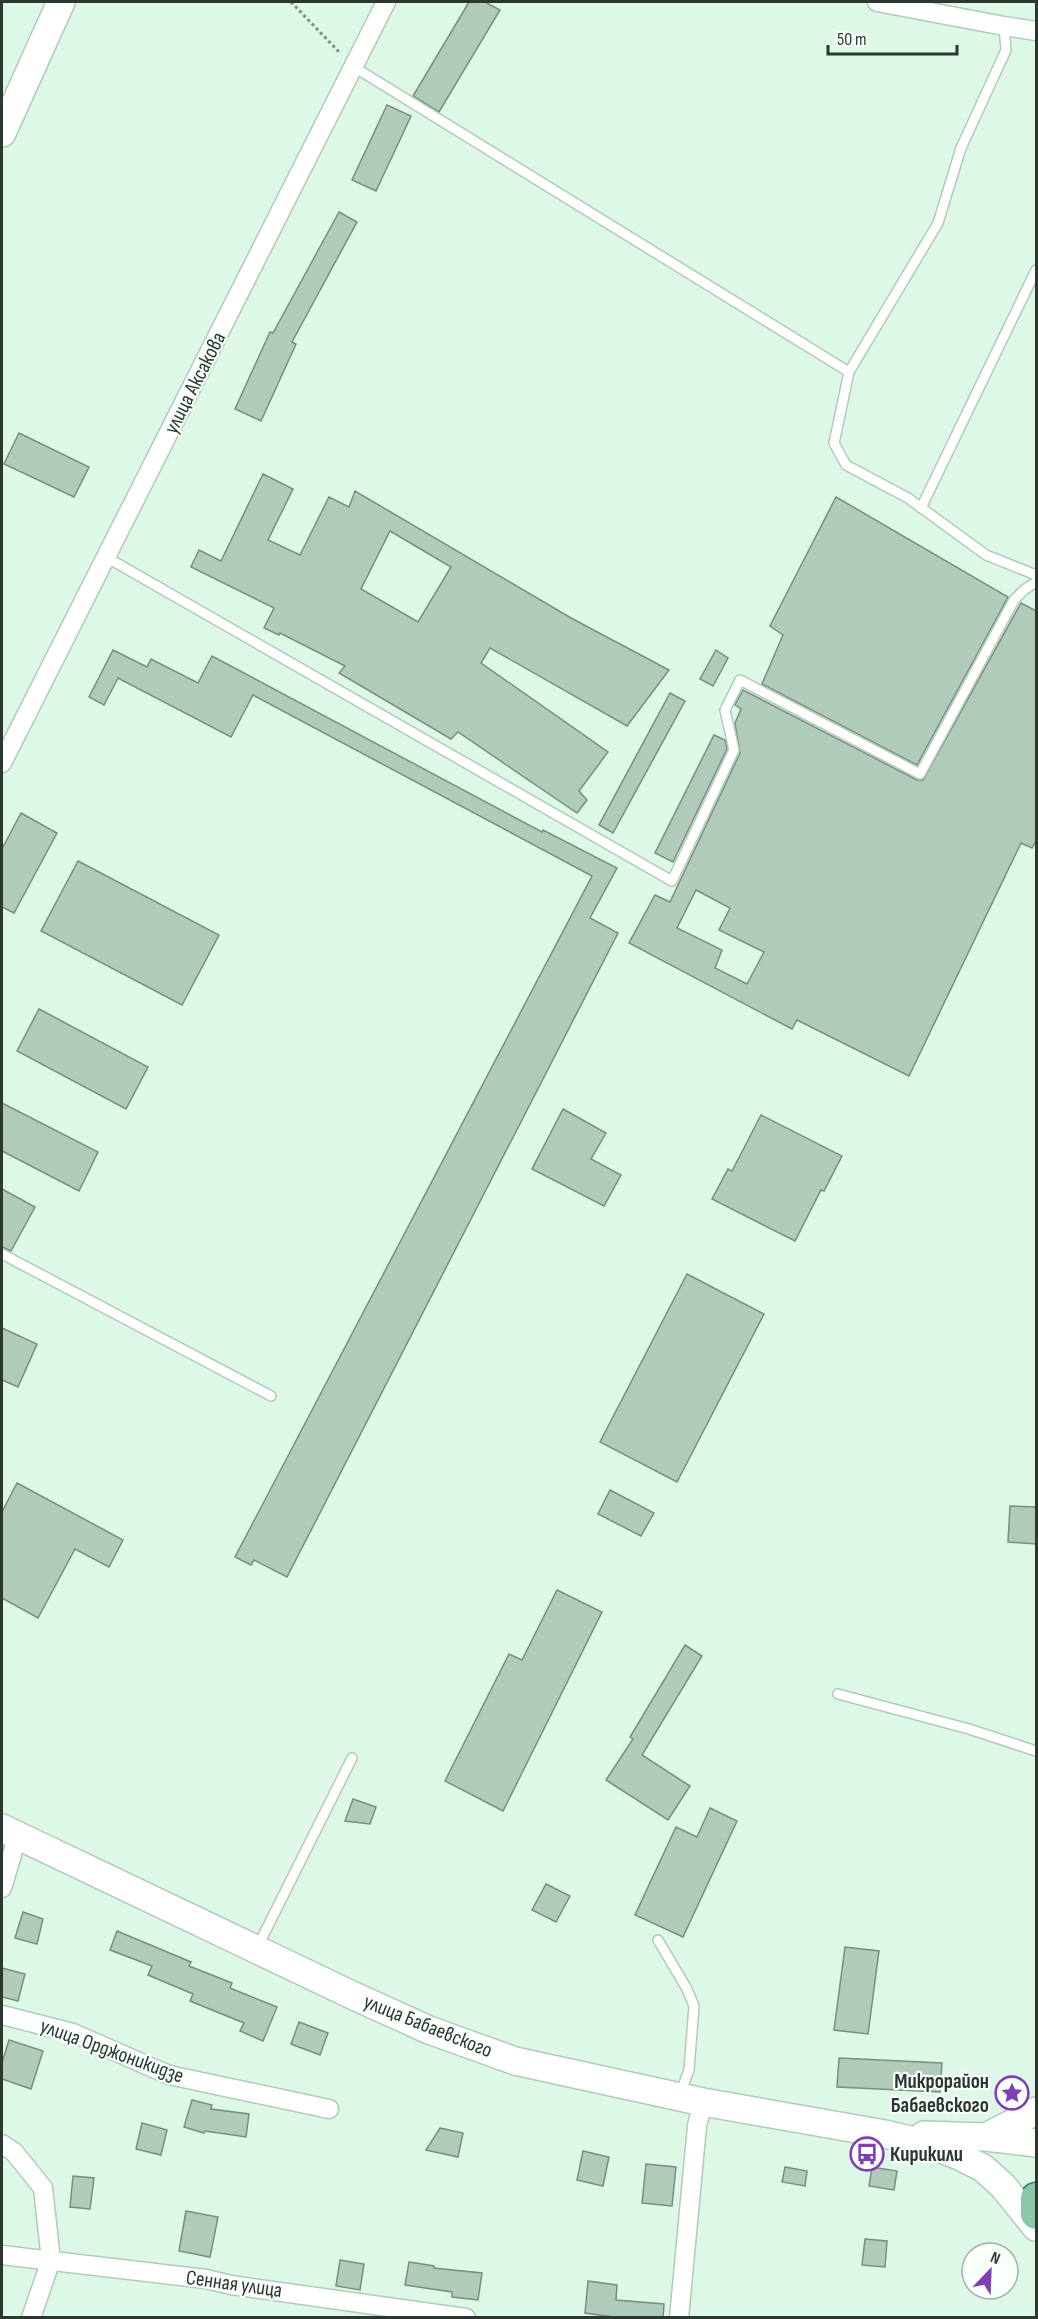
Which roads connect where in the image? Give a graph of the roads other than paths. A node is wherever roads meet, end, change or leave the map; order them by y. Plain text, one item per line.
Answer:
1 (61, 2) edge
2 (387, 2) edge
3 (877, 2) edge
4 (1004, 26) junction
5 (1036, 31) edge
6 (354, 67) junction
7 (2, 133) edge
8 (1036, 270) edge
9 (849, 372) junction
10 (921, 508) junction
11 (106, 558) junction
12 (1036, 575) edge
13 (1036, 582) edge
14 (2, 763) edge
15 (2, 1254) edge
16 (270, 1396) dead end
17 (838, 1694) dead end
18 (1036, 1751) edge
19 (352, 1758) dead end
20 (10, 1832) edge
21 (2, 1888) edge
22 (658, 1940) dead end
23 (256, 1950) junction
24 (2, 2015) edge
25 (691, 2099) junction
26 (329, 2109) dead end
27 (1036, 2111) edge
28 (885, 2134) junction
29 (986, 2138) junction
30 (1036, 2143) edge
31 (2, 2145) edge
32 (1036, 2198) edge
33 (1036, 2214) edge
34 (1036, 2227) edge
35 (2, 2254) edge
36 (51, 2260) junction
37 (31, 2318) edge
38 (466, 2318) edge
39 (678, 2318) edge

1 - 7 main road
2 - 6 street, улица Аксакова
3 - 4 street
4 - 5 street
4 - 9 lane
6 - 9 lane
6 - 11 street, улица Аксакова
8 - 10 lane
9 - 10 lane
10 - 12 lane
11 - 13 lane
11 - 14 street, улица Аксакова
15 - 16 lane
17 - 18 lane
19 - 23 lane
20 - 21 street
20 - 23 main road, улица Бабаевского
22 - 25 lane
23 - 25 main road, улица Бабаевского
24 - 26 street, улица Орджоникидзе
25 - 28 main road, улица Бабаевского
25 - 39 street
27 - 29 main road
28 - 29 main road
28 - 34 main road
29 - 30 main road
31 - 36 street
32 - 33 main road
35 - 36 street, Сенная улица
36 - 37 street
36 - 38 street, Сенная улица

